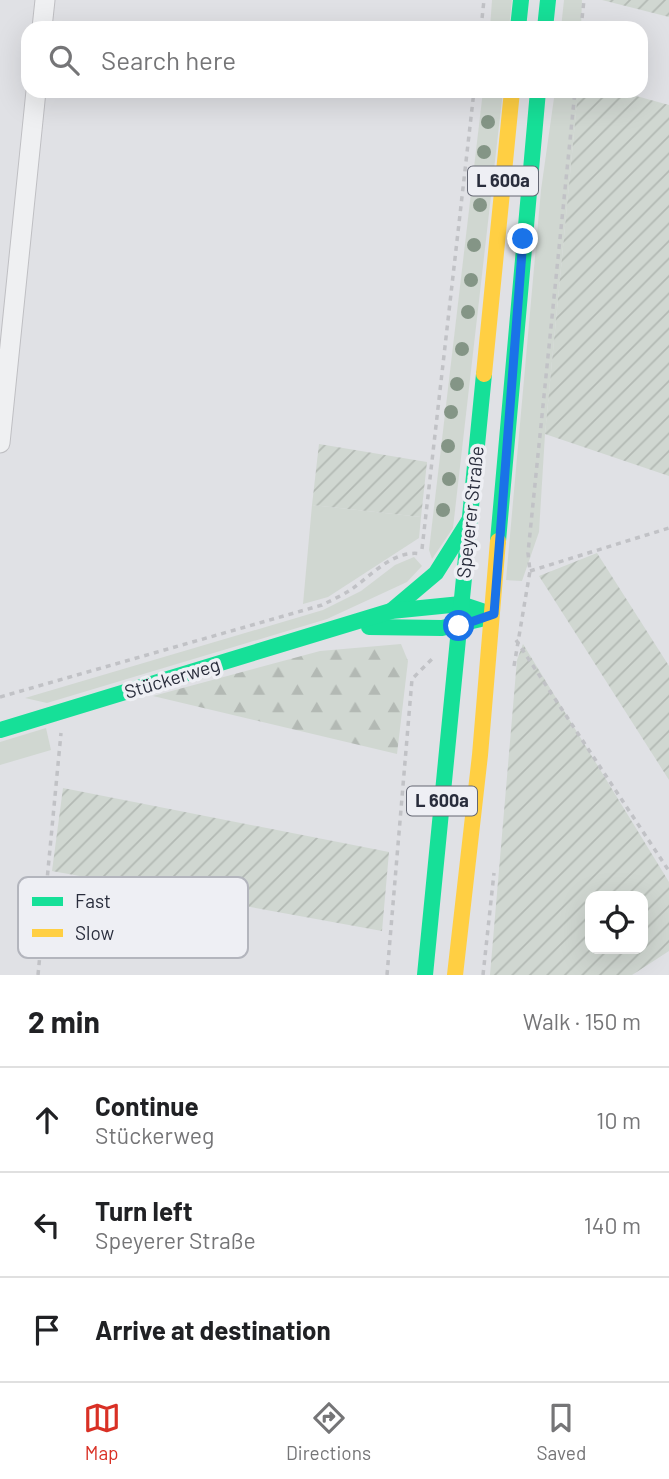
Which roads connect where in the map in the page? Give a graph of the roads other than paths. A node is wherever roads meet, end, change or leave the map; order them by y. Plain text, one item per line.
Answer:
1 (45, 0) edge
2 (521, 0) edge
3 (548, 0) edge
4 (43, 21) edge
5 (519, 21) edge
6 (546, 21) edge
7 (35, 98) edge
8 (511, 98) edge
9 (537, 98) edge
10 (0, 443) edge
11 (470, 519) junction
12 (461, 604) junction
13 (391, 611) junction
14 (494, 614) junction
15 (344, 625) junction
16 (459, 626) junction
17 (0, 730) edge
18 (425, 975) edge
19 (455, 975) edge

1 - 4 street
2 - 5 main road
3 - 6 main road
7 - 10 street
8 - 11 main road, Speyerer Straße / L 600a
9 - 14 main road, Speyerer Straße / L 600a
11 - 12 main road, Speyerer Straße / L 600a
11 - 13 main road
12 - 13 main road, Stückerweg
12 - 14 main road, Stückerweg
12 - 16 main road, Speyerer Straße / L 600a
13 - 15 main road, Stückerweg
14 - 16 main road, Stückerweg
14 - 19 main road, Speyerer Straße / L 600a
15 - 16 main road, Stückerweg
15 - 17 main road, Stückerweg
16 - 18 main road, Speyerer Straße / L 600a

